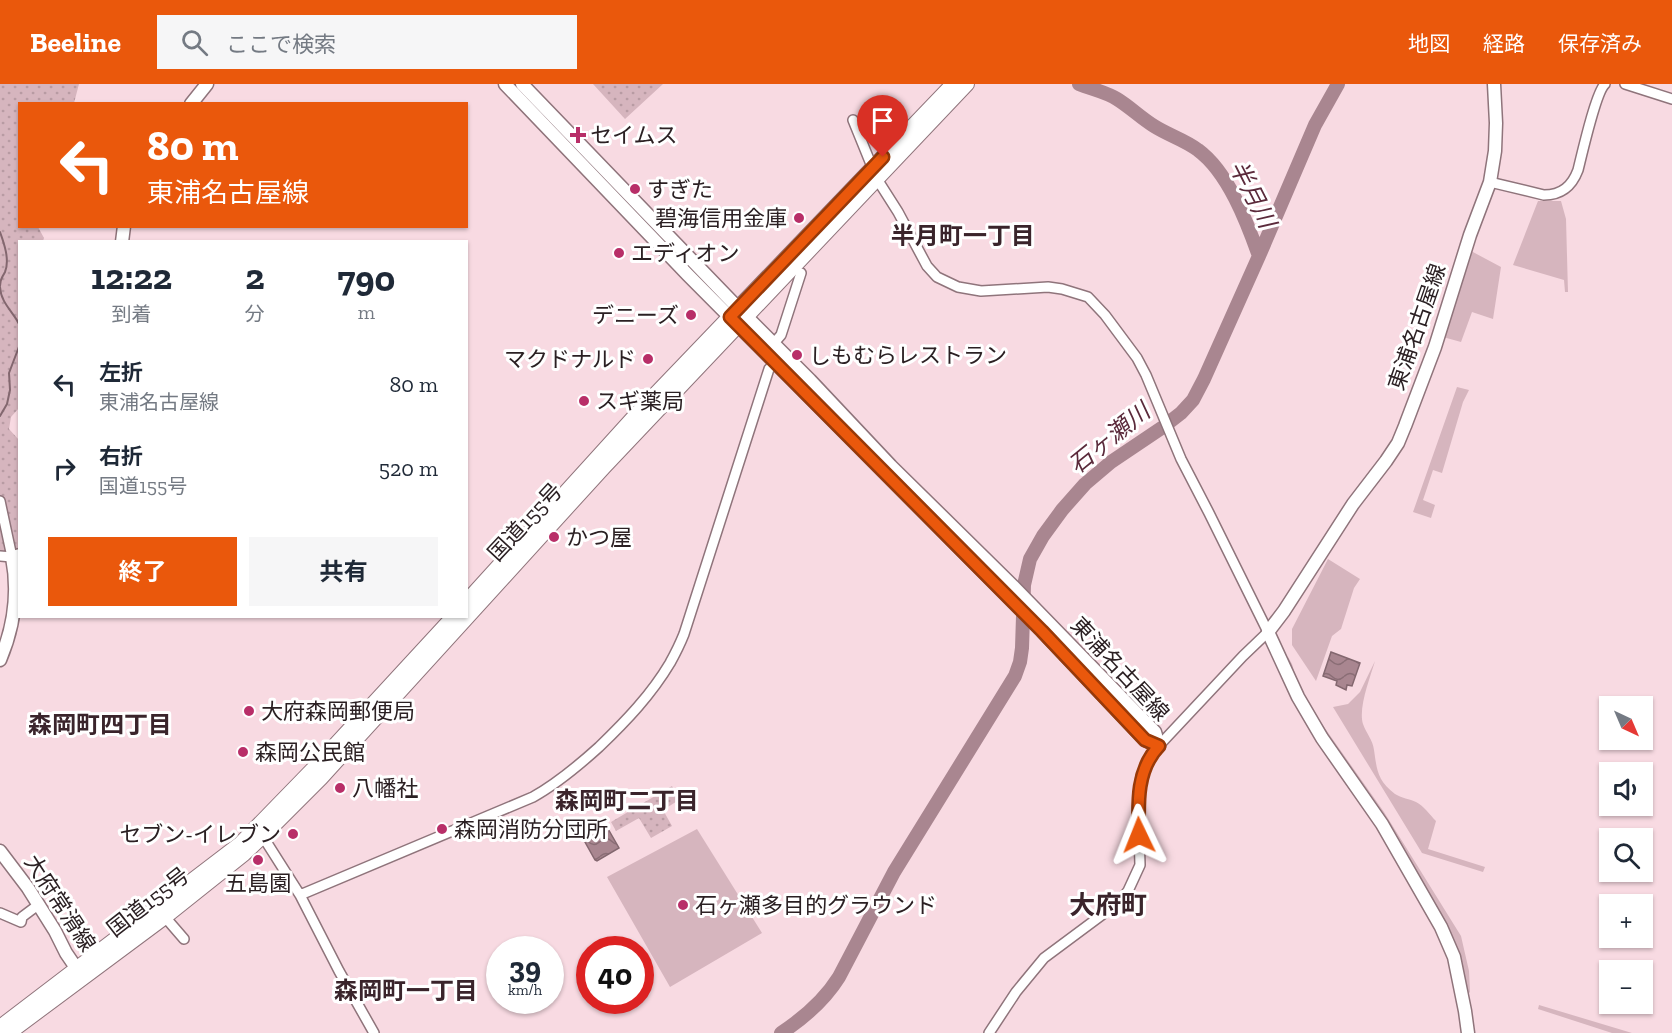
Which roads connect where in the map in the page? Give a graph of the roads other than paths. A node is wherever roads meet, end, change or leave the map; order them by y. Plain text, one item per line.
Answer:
1 (207, 84) edge
2 (505, 84) edge
3 (522, 84) edge
4 (953, 84) edge
5 (968, 84) edge
6 (1494, 84) edge
7 (1605, 84) edge
8 (1625, 84) edge
9 (1672, 99) edge
10 (193, 102) edge
11 (853, 120) dead end
12 (875, 174) junction
13 (1490, 182) junction
14 (801, 273) dead end
15 (739, 316) junction
16 (774, 343) junction
17 (776, 362) junction
18 (0, 501) edge
19 (10, 556) edge
20 (468, 600) edge
21 (468, 617) edge
22 (451, 618) edge
23 (467, 618) edge
24 (1268, 632) junction
25 (0, 660) edge
26 (1159, 746) junction
27 (260, 832) junction
28 (0, 850) edge
29 (300, 895) junction
30 (38, 905) junction
31 (0, 913) edge
32 (165, 917) junction
33 (184, 939) dead end
34 (80, 973) junction
35 (0, 1027) edge
36 (9, 1033) edge
37 (374, 1033) edge
38 (989, 1033) edge
39 (1468, 1033) edge

1 - 10 main road
2 - 15 main road, 東浦名古屋線
3 - 15 main road, 東浦名古屋線
4 - 12 highway, 国道155号
5 - 12 highway, 国道155号
6 - 13 main road, 東浦名古屋線
7 - 13 street
8 - 9 street
11 - 12 street
12 - 15 highway, 国道155号
12 - 24 street
13 - 24 main road, 東浦名古屋線
14 - 16 street
15 - 16 main road, 東浦名古屋線
15 - 17 main road, 東浦名古屋線
15 - 20 highway, 国道155号
15 - 21 highway, 国道155号
16 - 26 main road, 東浦名古屋線
17 - 26 main road, 東浦名古屋線
17 - 29 street
18 - 19 street
19 - 25 main road
22 - 27 highway, 国道155号
23 - 27 highway, 国道155号
24 - 26 street
24 - 39 main road
26 - 38 street
27 - 29 street
27 - 32 highway, 国道155号
27 - 34 highway, 国道155号
28 - 30 main road, 大府常滑線
29 - 37 street
30 - 31 street
30 - 34 main road, 大府常滑線
32 - 33 street
32 - 34 highway, 国道155号
34 - 35 highway, 国道155号
34 - 36 highway, 国道155号

